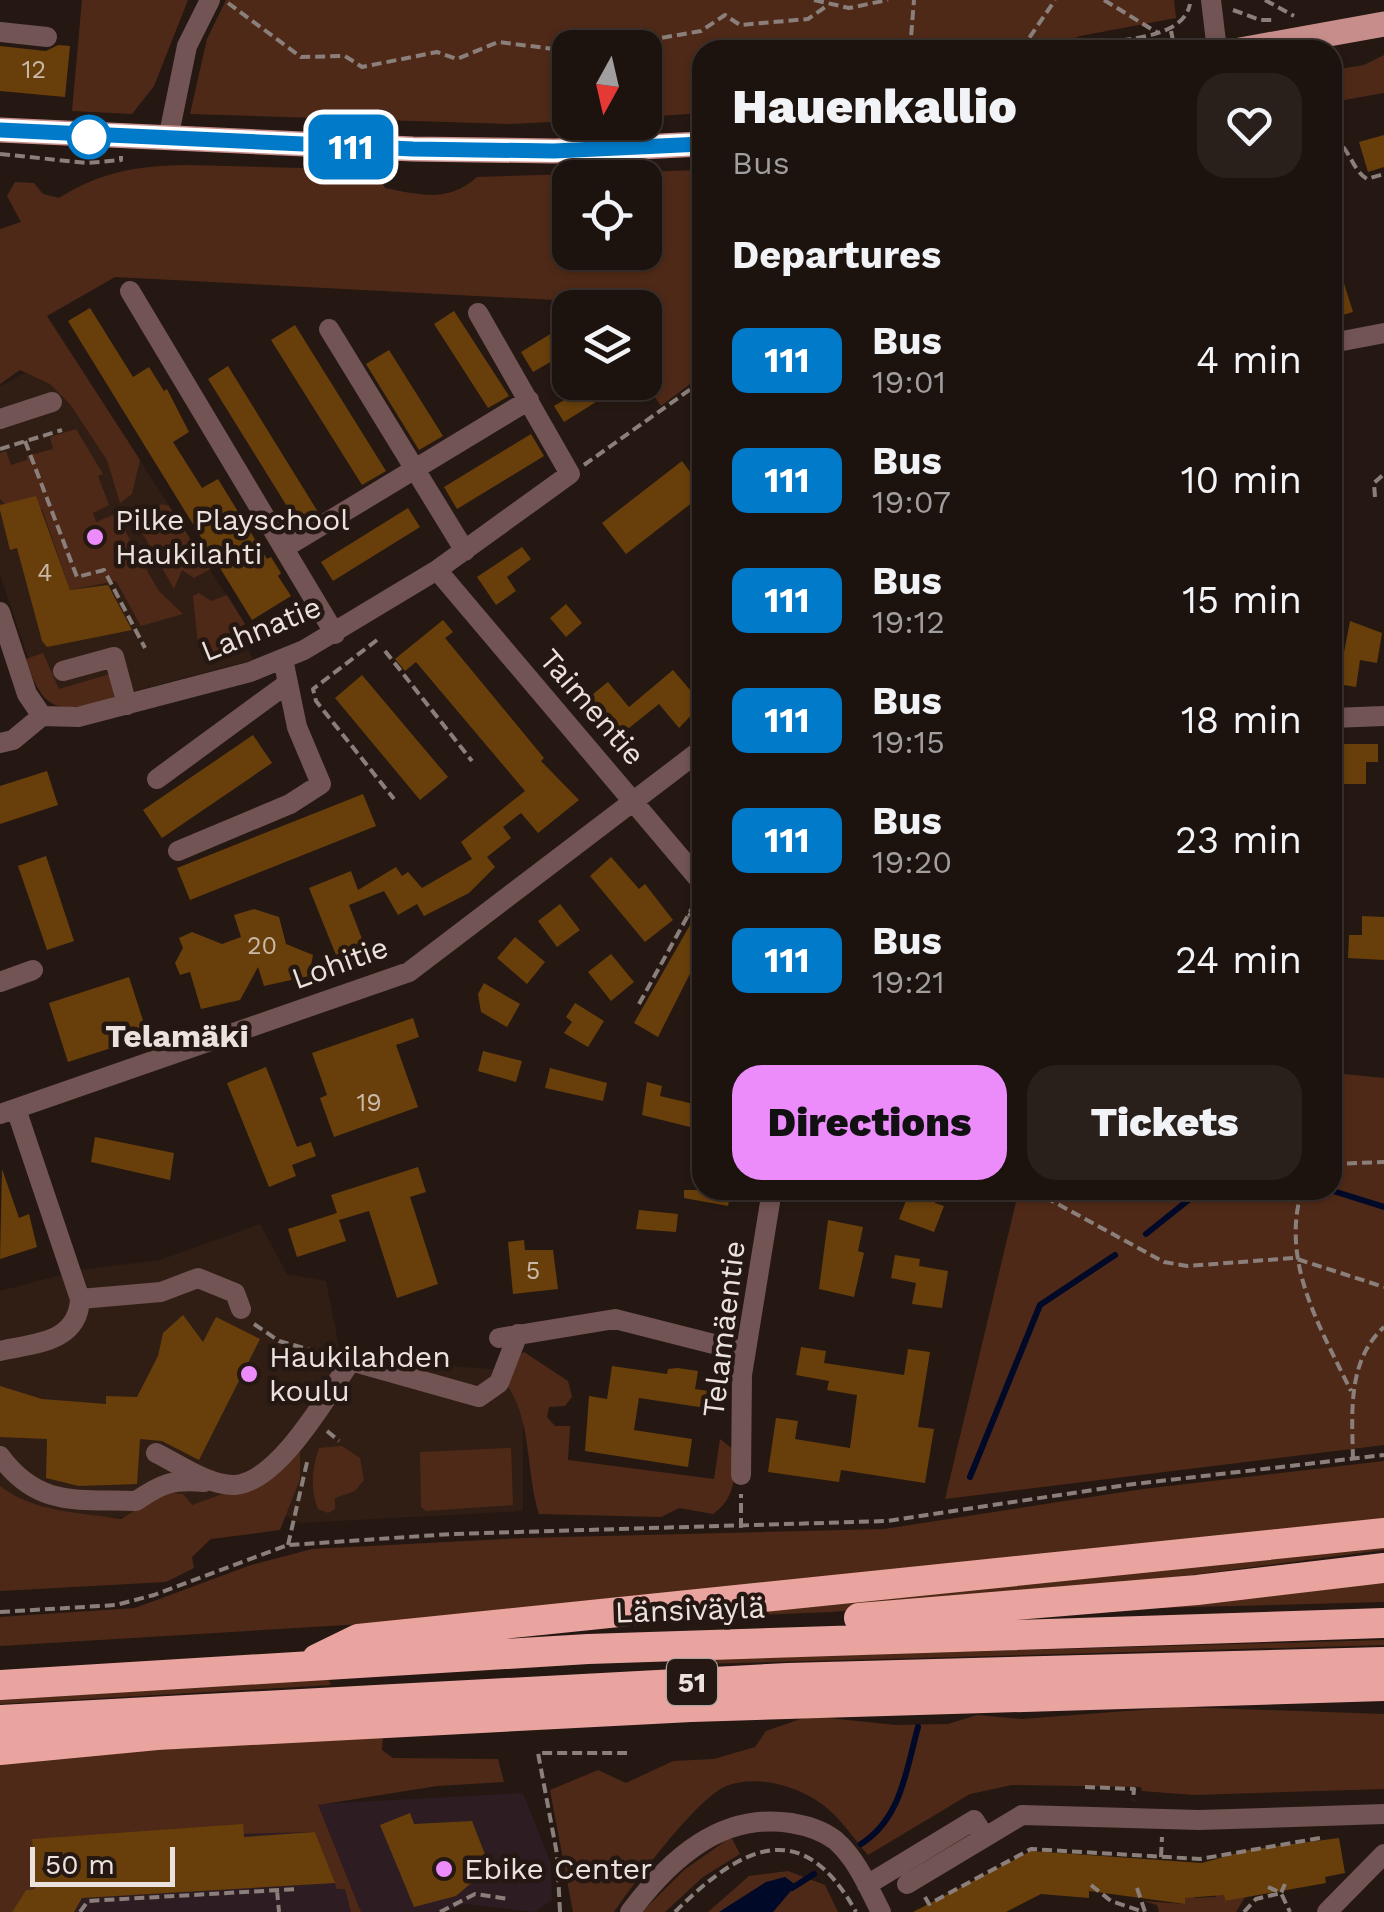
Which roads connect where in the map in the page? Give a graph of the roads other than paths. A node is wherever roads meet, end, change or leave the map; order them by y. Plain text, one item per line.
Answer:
1 (210, 0) edge
2 (1212, 7) edge
3 (1384, 24) edge
4 (0, 32) edge
5 (47, 37) dead end
6 (1215, 40) edge
7 (1295, 40) edge
8 (0, 130) edge
9 (168, 139) junction
10 (692, 144) edge
11 (130, 291) dead end
12 (478, 312) dead end
13 (329, 329) dead end
14 (1384, 333) edge
15 (1342, 341) edge
16 (529, 400) junction
17 (52, 402) dead end
18 (0, 419) edge
19 (415, 470) junction
20 (286, 547) junction
21 (464, 551) junction
22 (437, 570) junction
23 (0, 612) edge
24 (335, 634) junction
25 (283, 659) junction
26 (62, 671) dead end
27 (288, 683) junction
28 (127, 705) junction
29 (42, 716) junction
30 (1384, 716) edge
31 (1342, 718) edge
32 (0, 743) edge
33 (692, 757) edge
34 (157, 779) dead end
35 (636, 802) junction
36 (178, 851) dead end
37 (692, 876) edge
38 (33, 970) dead end
39 (0, 982) edge
40 (8, 1112) edge
41 (770, 1200) edge
42 (80, 1299) junction
43 (242, 1309) road end
44 (0, 1352) edge
45 (745, 1352) junction
46 (156, 1453) dead end
47 (0, 1456) edge
48 (741, 1475) road end
49 (216, 1482) junction
50 (1384, 1533) edge
51 (1384, 1568) edge
52 (1384, 1623) edge
53 (588, 1649) junction
54 (423, 1658) junction
55 (1384, 1662) edge
56 (306, 1665) junction
57 (0, 1668) edge
58 (52, 1682) junction
59 (0, 1685) edge
60 (1378, 1688) edge
61 (425, 1695) junction
62 (0, 1720) edge
63 (0, 1750) edge
64 (1384, 1814) edge
65 (985, 1837) junction
66 (1384, 1854) edge
67 (874, 1899) edge
68 (630, 1912) edge
69 (1327, 1912) edge

1 - 9 street
2 - 6 street
3 - 7 main road
4 - 5 street
8 - 9 main road
9 - 10 main road
11 - 20 street
12 - 16 street
13 - 19 street
14 - 15 street
16 - 19 street
16 - 21 street, Lahnatie
17 - 18 street
19 - 20 street
19 - 21 street
20 - 24 street
21 - 22 street, Lahnatie
22 - 24 street, Lahnatie
22 - 35 street, Taimentie
23 - 29 street
24 - 25 street, Lahnatie
25 - 27 street
25 - 28 street, Lahnatie
26 - 28 street
27 - 34 street
27 - 36 street
28 - 29 street, Lahnatie
29 - 32 street
30 - 31 street
33 - 35 street, Lohitie
35 - 37 street, Taimentie
35 - 40 street, Lohitie
38 - 39 street
40 - 42 street
41 - 45 street, Telamäentie
42 - 43 street
42 - 44 street
45 - 48 street, Telamäentie
45 - 49 street
46 - 49 street
47 - 49 street
50 - 56 highway
51 - 53 highway
52 - 53 highway, Länsiväylä / 51
53 - 54 highway, Länsiväylä / 51
54 - 56 highway, Länsiväylä / 51
54 - 61 street
55 - 61 highway, 51
56 - 58 highway, Länsiväylä / 51
57 - 58 highway
58 - 59 highway, Länsiväylä / 51
60 - 63 highway
61 - 62 highway, 51
64 - 65 street
65 - 67 street
65 - 67 street
66 - 69 street
67 - 68 street

